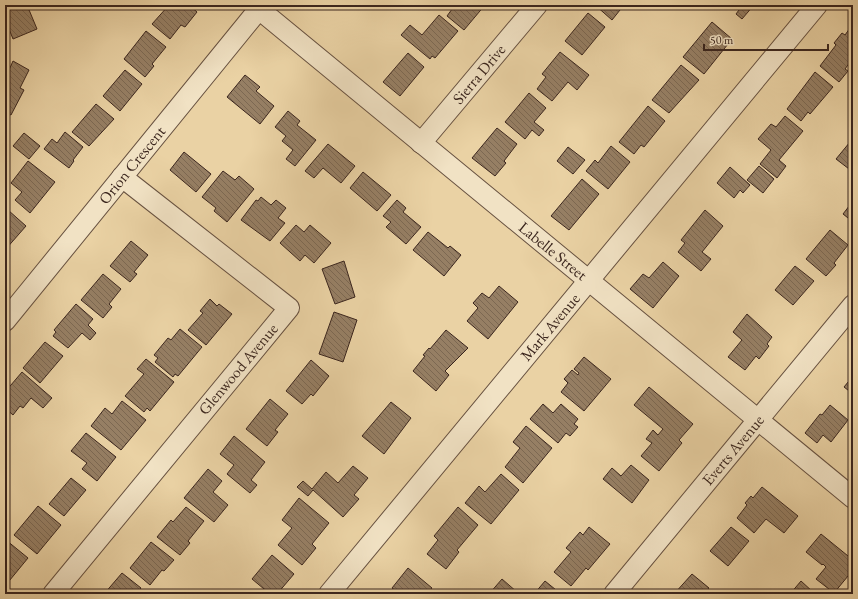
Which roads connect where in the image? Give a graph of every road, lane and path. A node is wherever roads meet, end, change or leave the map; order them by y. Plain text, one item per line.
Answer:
1 (537, 5) edge
2 (817, 5) edge
3 (264, 9) edge
4 (422, 143) junction
5 (122, 177) junction
6 (589, 280) junction
7 (853, 305) edge
8 (5, 321) edge
9 (758, 420) junction
10 (853, 498) edge
11 (53, 594) edge
12 (329, 594) edge
13 (614, 594) edge

1 - 4 street, Sierra Drive
2 - 6 street, Mark Avenue
3 - 4 street, Labelle Street
3 - 5 street, Orion Crescent
4 - 6 street, Labelle Street
5 - 8 street, Orion Crescent
5 - 11 street, Glenwood Avenue
6 - 9 street, Labelle Street
6 - 12 street, Mark Avenue
7 - 9 street, Everts Avenue
9 - 10 street, Labelle Street
9 - 13 street, Everts Avenue

